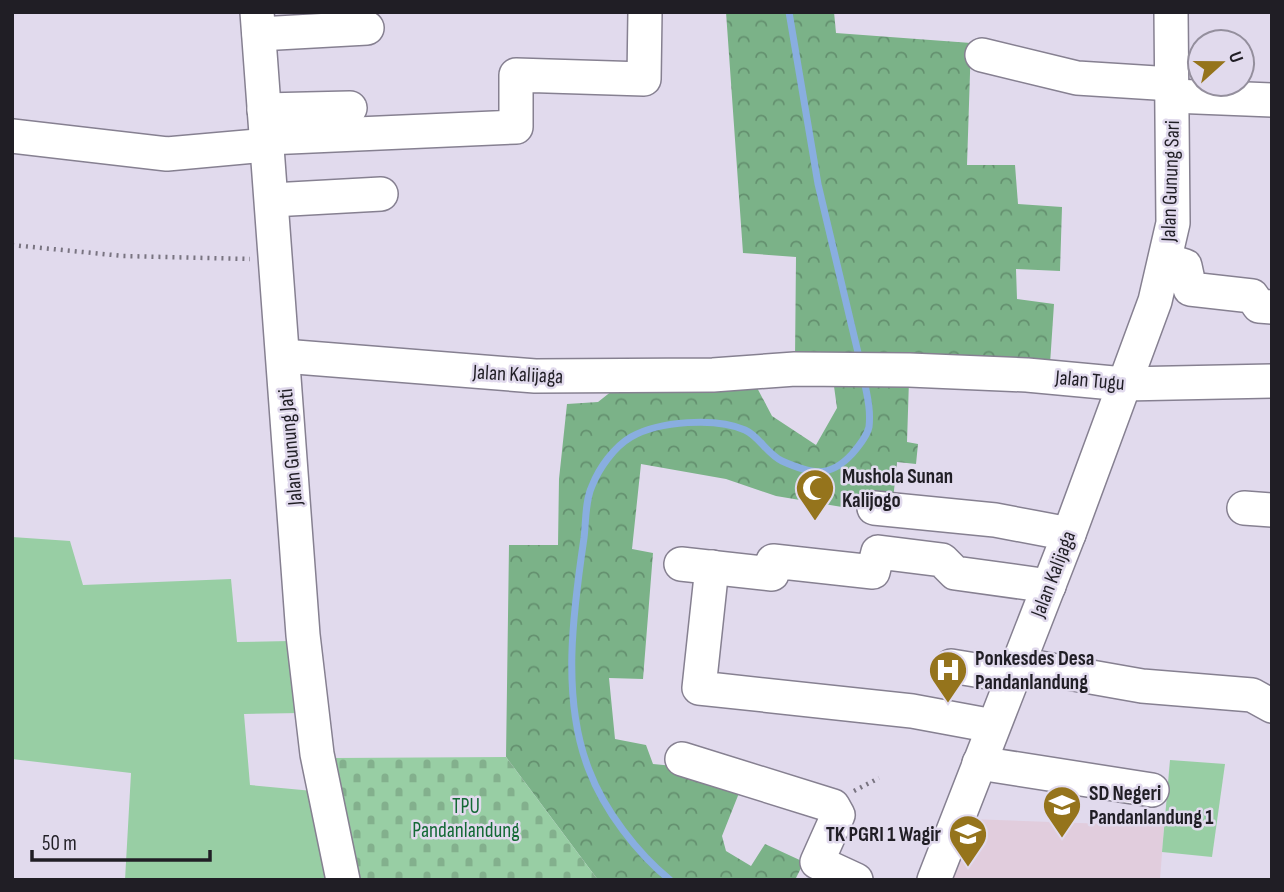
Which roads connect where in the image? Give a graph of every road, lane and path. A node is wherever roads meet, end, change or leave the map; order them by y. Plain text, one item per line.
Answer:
1 (645, 12) edge
2 (1171, 12) edge
3 (258, 23) edge
4 (366, 29) dead end
5 (982, 55) dead end
6 (1172, 90) junction
7 (1272, 100) edge
8 (350, 108) dead end
9 (266, 131) junction
10 (12, 136) edge
11 (381, 194) dead end
12 (272, 200) junction
13 (12, 245) edge
14 (275, 259) junction
15 (1166, 260) junction
16 (1272, 307) edge
17 (283, 356) junction
18 (909, 370) joint
19 (1272, 381) edge
20 (1124, 384) junction
21 (874, 508) dead end
22 (1069, 534) junction
23 (1048, 586) junction
24 (951, 666) dead end
25 (1015, 670) junction
26 (1272, 706) edge
27 (993, 726) junction
28 (682, 759) dead end
29 (979, 763) junction
30 (1152, 790) dead end
31 (343, 880) edge
32 (856, 880) edge
33 (934, 880) edge

1 - 9 street
2 - 6 street, Jalan Gunung Sari
3 - 4 street
3 - 9 street, Jalan Gunung Jati
5 - 6 street
6 - 7 street
6 - 15 street, Jalan Gunung Sari
8 - 9 street
9 - 10 street
9 - 12 street, Jalan Gunung Jati
11 - 12 street
12 - 14 street, Jalan Gunung Jati
13 - 14 path
14 - 17 street, Jalan Gunung Jati
15 - 16 street
15 - 20 street, Jalan Gunung Sari
17 - 18 street, Jalan Kalijaga
17 - 31 street, Jalan Gunung Jati
18 - 20 street, Jalan Tugu
19 - 20 street, Jalan Tugu
20 - 22 street, Jalan Kalijaga
21 - 22 street
22 - 23 street, Jalan Kalijaga
23 - 25 street, Jalan Kalijaga
23 - 27 street
24 - 25 street
25 - 26 street
25 - 27 street, Jalan Kalijaga
27 - 29 street, Jalan Kalijaga
28 - 32 street
29 - 30 street
29 - 33 street, Jalan Kalijaga

